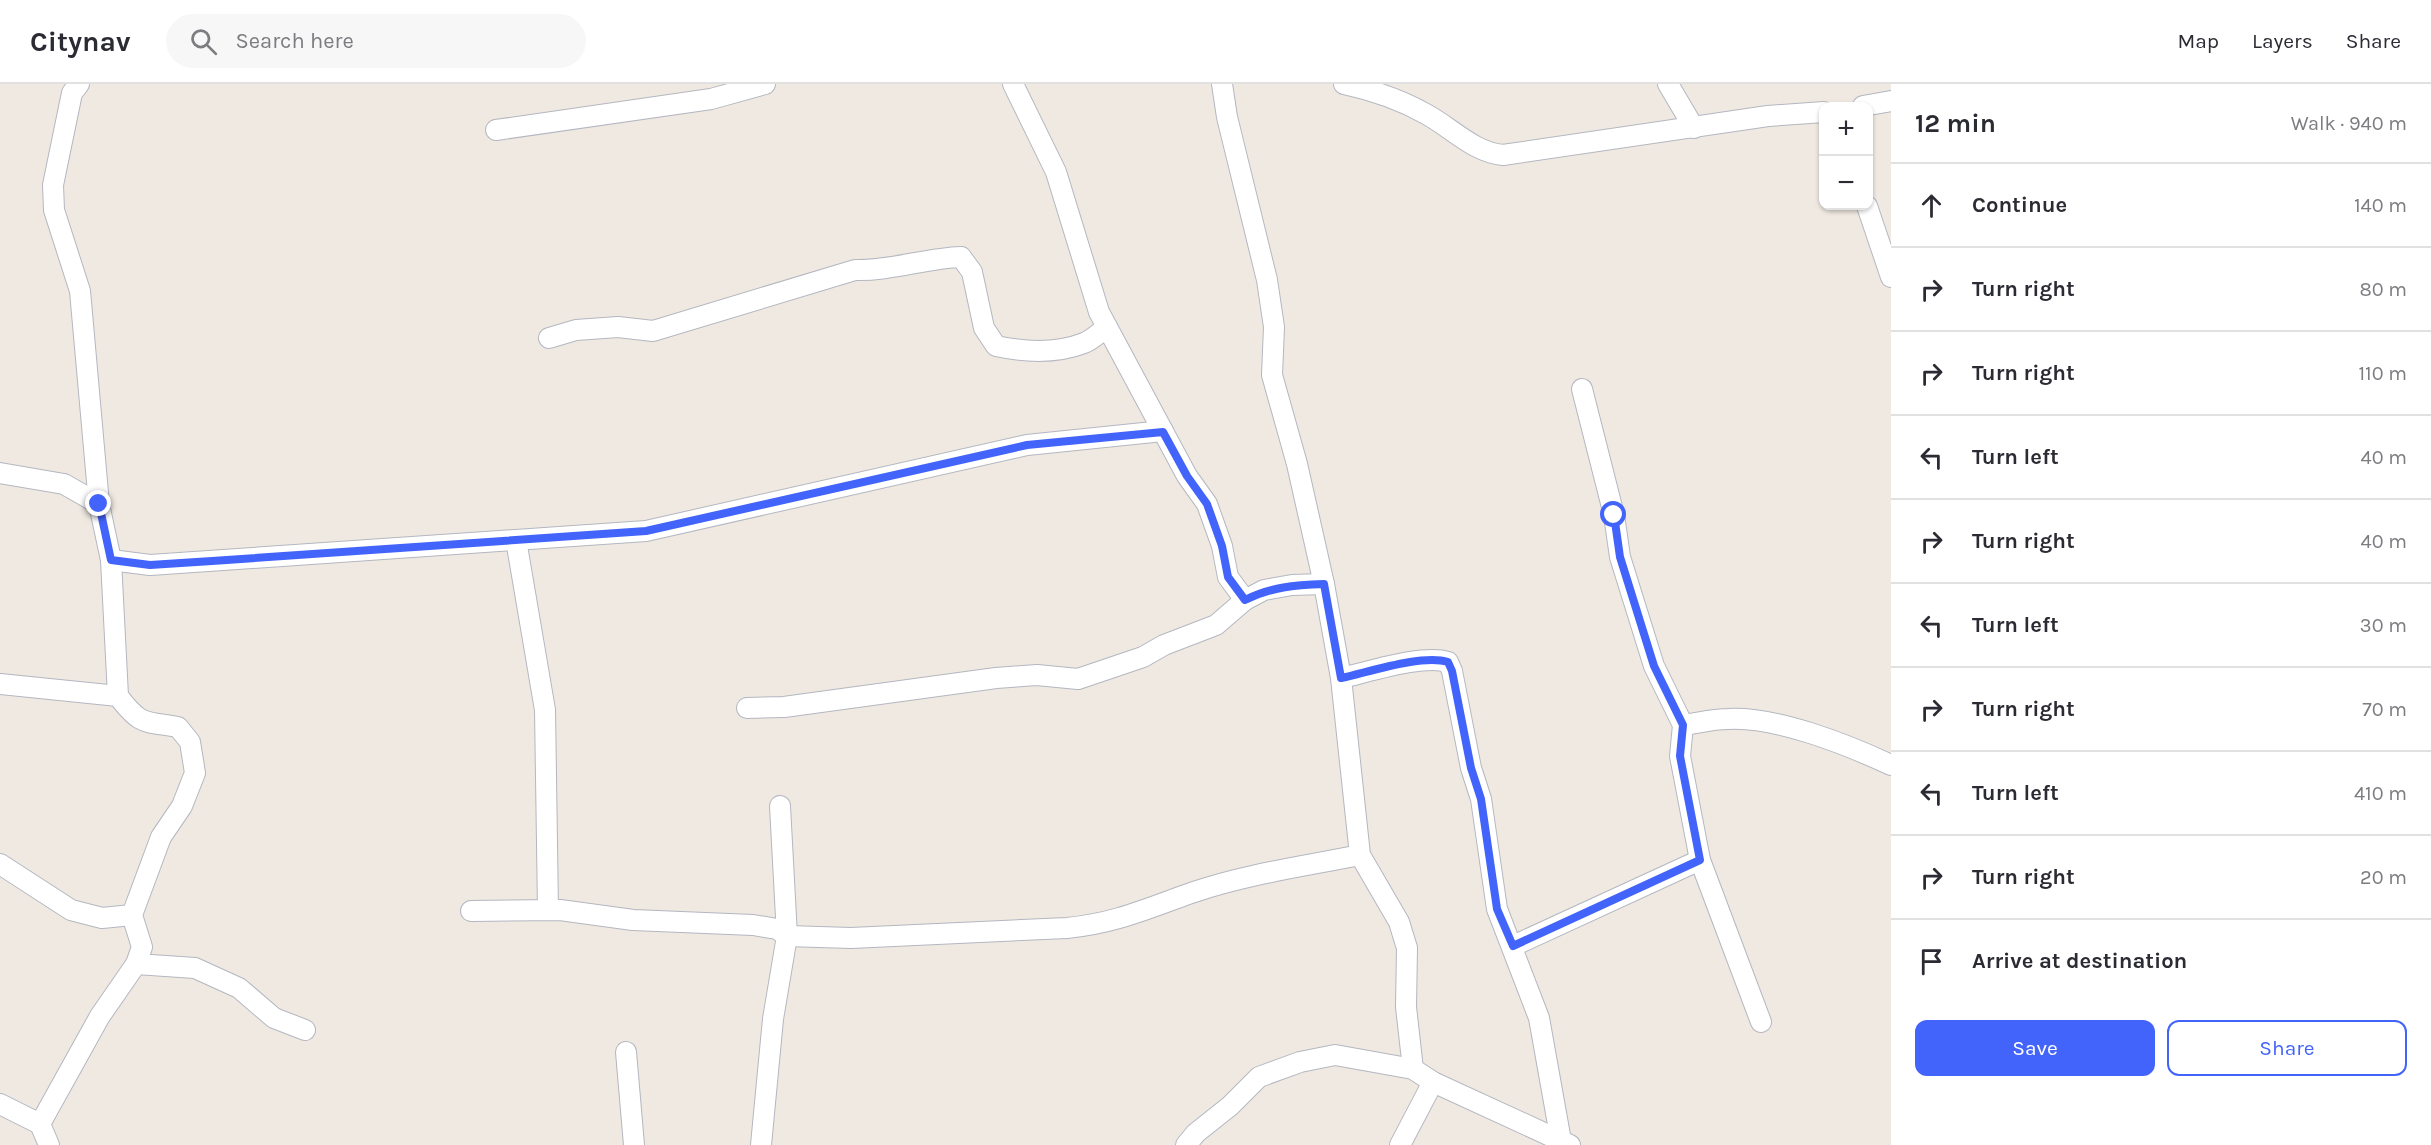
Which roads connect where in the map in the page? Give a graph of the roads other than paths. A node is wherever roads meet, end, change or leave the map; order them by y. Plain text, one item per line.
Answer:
1 (79, 84) edge
2 (765, 84) edge
3 (1013, 84) edge
4 (1222, 84) edge
5 (1344, 84) edge
6 (1668, 84) edge
7 (1891, 101) edge
8 (1873, 104) edge
9 (1819, 112) edge
10 (1694, 128) junction
11 (496, 130) dead end
12 (1868, 210) edge
13 (1891, 277) edge
14 (1107, 327) junction
15 (549, 338) dead end
16 (1582, 389) dead end
17 (1163, 432) junction
18 (0, 473) edge
19 (99, 504) junction
20 (516, 540) junction
21 (111, 560) junction
22 (1324, 584) junction
23 (1245, 600) junction
24 (1341, 678) junction
25 (0, 684) edge
26 (118, 696) junction
27 (747, 708) dead end
28 (1683, 725) junction
29 (1891, 765) edge
30 (780, 806) dead end
31 (1360, 855) junction
32 (1700, 860) junction
33 (0, 864) edge
34 (548, 910) junction
35 (471, 911) dead end
36 (132, 915) junction
37 (787, 936) junction
38 (1513, 946) junction
39 (136, 964) junction
40 (1761, 1022) dead end
41 (305, 1030) dead end
42 (626, 1052) dead end
43 (1413, 1068) junction
44 (1433, 1082) junction
45 (0, 1104) edge
46 (40, 1124) junction
47 (1565, 1143) edge
48 (49, 1145) edge
49 (634, 1145) edge
50 (761, 1145) edge
51 (1186, 1145) edge
52 (1400, 1145) edge

1 - 19 street
2 - 11 street
3 - 14 street
4 - 22 street
5 - 10 street
6 - 10 street
7 - 8 street
9 - 10 street
12 - 13 street
14 - 15 street
14 - 17 street
16 - 28 street
17 - 20 street
17 - 23 street
18 - 19 street
19 - 21 street
20 - 21 street
20 - 34 street
21 - 26 street
22 - 23 street
22 - 24 street
23 - 27 street
24 - 31 street
24 - 38 street
25 - 26 street
26 - 36 street
28 - 29 street
28 - 32 street
30 - 37 street
31 - 37 street
31 - 43 street
32 - 38 street
32 - 40 street
33 - 36 street
34 - 35 street
34 - 37 street
36 - 39 street
37 - 50 street
38 - 47 street
39 - 41 street
39 - 46 street
42 - 49 street
43 - 44 street
43 - 51 street
44 - 47 street
44 - 52 street
45 - 46 street
46 - 48 street

